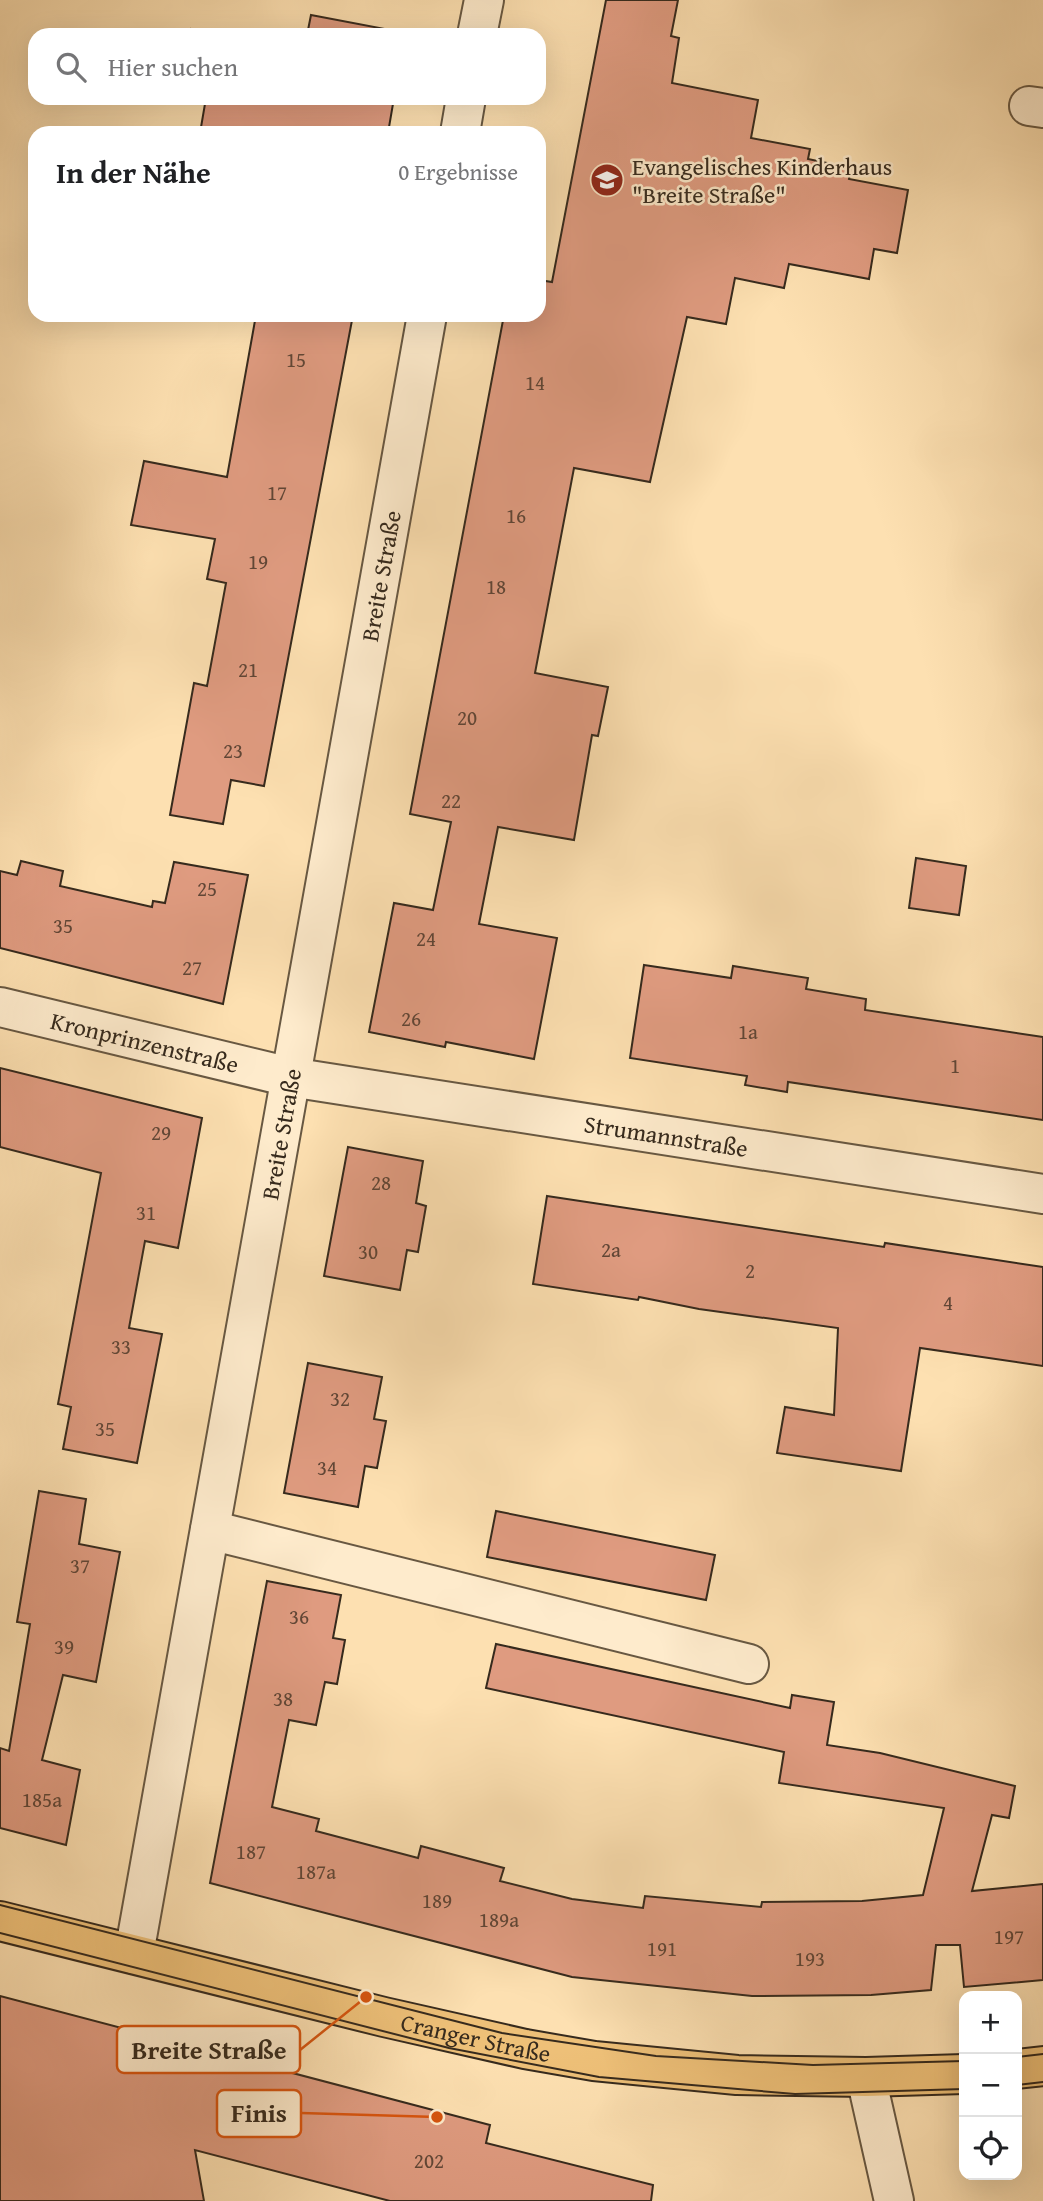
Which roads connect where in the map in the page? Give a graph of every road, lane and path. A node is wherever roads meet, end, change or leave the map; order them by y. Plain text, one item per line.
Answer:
1 (484, 0) edge
2 (478, 28) edge
3 (465, 105) edge
4 (461, 126) edge
5 (426, 322) edge
6 (0, 1007) edge
7 (290, 1077) junction
8 (1043, 1194) edge
9 (209, 1530) junction
10 (749, 1664) dead end
11 (0, 1921) edge
12 (134, 1954) junction
13 (1043, 2066) edge
14 (1022, 2068) edge
15 (959, 2074) edge
16 (866, 2077) junction
17 (894, 2201) edge

1 - 2 street
3 - 4 street
5 - 7 street, Breite Straße
6 - 7 street, Kronprinzenstraße
7 - 8 street, Strumannstraße
7 - 9 street, Breite Straße
9 - 10 street
9 - 12 street, Breite Straße
11 - 12 main road, Cranger Straße
12 - 16 main road, Cranger Straße
13 - 14 main road
15 - 16 main road, Cranger Straße
16 - 17 street

